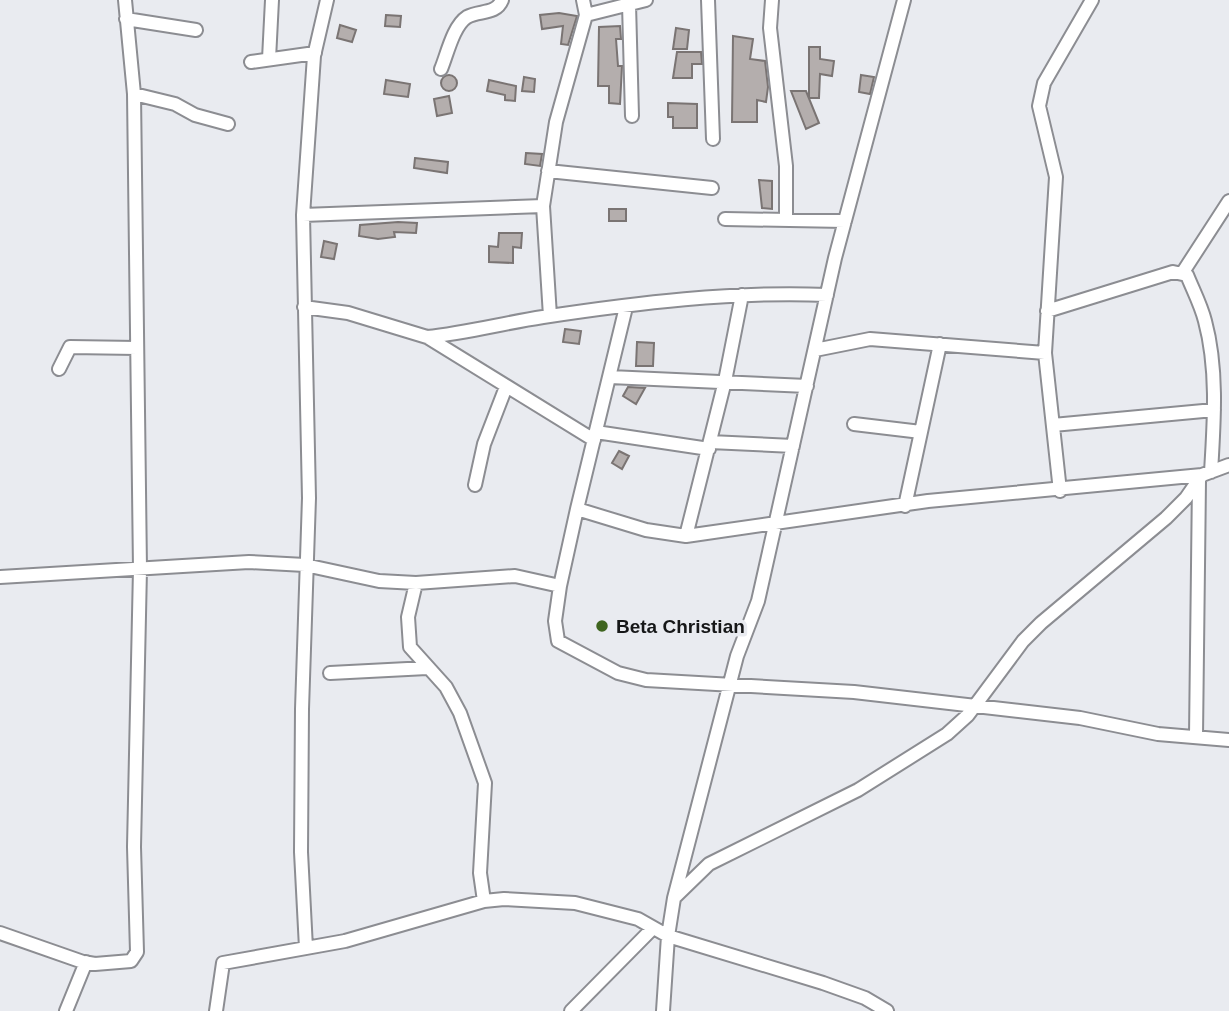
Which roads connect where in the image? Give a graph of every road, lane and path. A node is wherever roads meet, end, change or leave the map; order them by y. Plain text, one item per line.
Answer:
1 (125, 0) edge
2 (272, 0) edge
3 (327, 0) edge
4 (502, 0) edge
5 (583, 0) edge
6 (646, 0) edge
7 (708, 0) edge
8 (772, 0) edge
9 (904, 0) edge
10 (1092, 0) edge
11 (629, 4) junction
12 (586, 15) junction
13 (126, 19) junction
14 (196, 30) dead end
15 (315, 53) junction
16 (269, 59) junction
17 (251, 62) dead end
18 (440, 69) dead end
19 (134, 94) junction
20 (632, 116) dead end
21 (228, 124) dead end
22 (713, 139) dead end
23 (548, 171) junction
24 (712, 188) dead end
25 (1229, 201) edge
26 (543, 206) junction
27 (303, 215) junction
28 (725, 219) dead end
29 (786, 220) junction
30 (845, 221) junction
31 (1183, 272) junction
32 (742, 295) junction
33 (827, 295) junction
34 (304, 307) junction
35 (626, 307) junction
36 (1047, 311) junction
37 (550, 316) junction
38 (427, 337) junction
39 (940, 344) junction
40 (137, 348) junction
41 (815, 350) junction
42 (1045, 353) junction
43 (59, 369) dead end
44 (610, 377) junction
45 (725, 381) junction
46 (807, 386) junction
47 (506, 387) junction
48 (1214, 410) junction
49 (854, 424) dead end
50 (1053, 425) junction
51 (921, 432) junction
52 (595, 436) junction
53 (710, 445) junction
54 (793, 446) junction
55 (1229, 466) edge
56 (1204, 476) junction
57 (475, 485) dead end
58 (1060, 491) junction
59 (905, 506) junction
60 (577, 509) junction
61 (778, 524) junction
62 (686, 536) junction
63 (305, 565) junction
64 (140, 569) junction
65 (0, 577) edge
66 (416, 583) junction
67 (560, 586) junction
68 (427, 668) junction
69 (330, 673) dead end
70 (730, 684) junction
71 (975, 706) junction
72 (1196, 736) junction
73 (1229, 740) edge
74 (674, 898) junction
75 (484, 901) junction
76 (653, 928) junction
77 (0, 933) edge
78 (668, 936) junction
79 (306, 948) junction
80 (86, 962) junction
81 (66, 1011) edge
82 (216, 1011) edge
83 (571, 1011) edge
84 (663, 1011) edge
85 (887, 1011) edge

1 - 13 street
2 - 16 street
3 - 15 street
4 - 18 street
5 - 12 street
6 - 11 street
7 - 22 street
8 - 29 street
9 - 30 street
10 - 36 street
11 - 12 street
11 - 20 street
12 - 23 street
13 - 14 street
13 - 19 street
15 - 16 street
15 - 27 street
16 - 17 street
19 - 21 street
19 - 40 street
23 - 24 street
23 - 26 street
25 - 31 street
26 - 27 street
26 - 37 street
27 - 34 street
28 - 29 street
29 - 30 street
30 - 33 street
31 - 36 street
31 - 48 street
32 - 33 street
32 - 35 street
32 - 45 street
33 - 41 street
34 - 38 street
34 - 63 street
35 - 37 street
35 - 44 street
36 - 42 street
37 - 38 street
38 - 47 street
39 - 41 street
39 - 42 street
39 - 51 street
40 - 43 street
40 - 64 street
41 - 46 street
42 - 50 street
44 - 45 street
44 - 52 street
45 - 46 street
45 - 53 street
46 - 54 street
47 - 52 street
47 - 57 street
48 - 50 street
48 - 56 street
49 - 51 street
50 - 58 street
51 - 59 street
52 - 53 street
52 - 60 street
53 - 54 street
53 - 62 street
54 - 61 street
55 - 56 street
56 - 58 street
56 - 71 street
56 - 72 street
58 - 59 street
59 - 61 street
60 - 62 street
60 - 67 street
61 - 62 street
61 - 70 street
63 - 64 street
63 - 66 street
63 - 79 street
64 - 65 street
64 - 80 street
66 - 67 street
66 - 68 street
67 - 70 street
68 - 69 street
68 - 75 street
70 - 71 street
70 - 74 street
71 - 72 street
71 - 74 street
72 - 73 street
74 - 78 street
75 - 76 street
75 - 79 street
76 - 78 street
76 - 83 street
77 - 80 street
78 - 84 street
78 - 85 street
79 - 82 street
80 - 81 street

